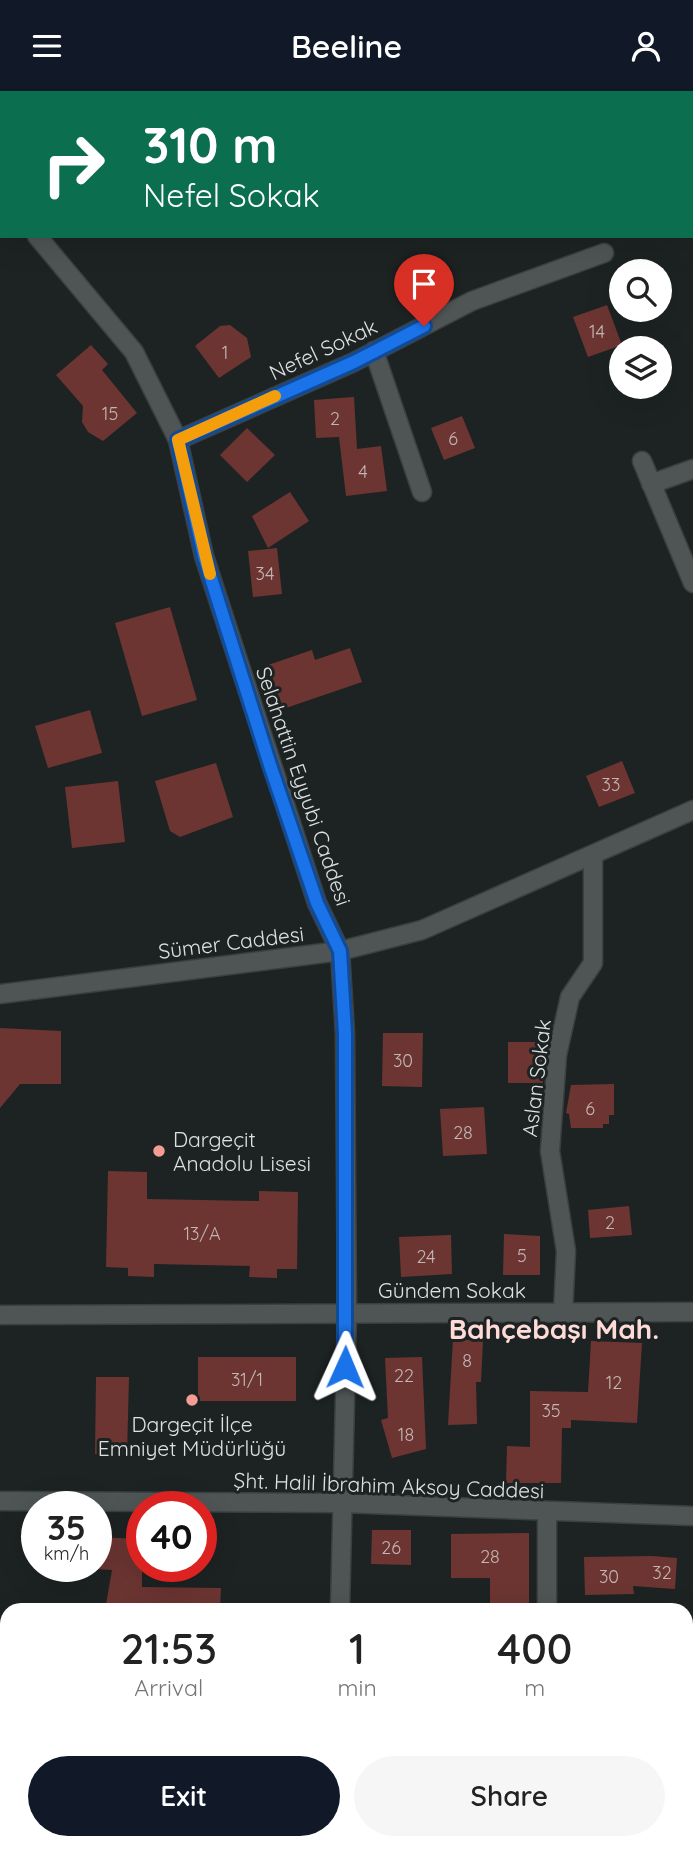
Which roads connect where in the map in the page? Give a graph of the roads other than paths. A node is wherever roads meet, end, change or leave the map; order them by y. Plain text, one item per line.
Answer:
1 (39, 238) edge
2 (604, 253) dead end
3 (374, 351) junction
4 (178, 440) junction
5 (642, 461) dead end
6 (693, 469) edge
7 (651, 484) junction
8 (422, 492) dead end
9 (693, 583) edge
10 (693, 810) edge
11 (593, 855) junction
12 (340, 951) junction
13 (0, 994) edge
14 (346, 1313) junction
15 (563, 1313) junction
16 (693, 1313) edge
17 (0, 1315) edge
18 (0, 1501) edge
19 (342, 1503) junction
20 (547, 1513) junction
21 (693, 1515) edge
22 (340, 1603) edge
23 (547, 1603) edge

1 - 4 street, Selahattin Eyyubi Caddesi
2 - 3 street, Nefel Sokak
3 - 4 street, Nefel Sokak
3 - 8 street
4 - 12 street, Selahattin Eyyubi Caddesi
5 - 7 street
6 - 7 street
7 - 9 street
10 - 11 street, Sümer Caddesi
11 - 12 street, Sümer Caddesi
11 - 15 street, Aslan Sokak
12 - 13 street, Sümer Caddesi
12 - 14 street, Selahattin Eyyubi Caddesi
14 - 15 street, Gündem Sokak
14 - 17 street, Gündem Sokak
14 - 19 street, Selahattin Eyyubi Caddesi
15 - 16 street, Gündem Sokak
18 - 19 street, Şht. Halil İbrahim Aksoy Caddesi
19 - 20 street, Şht. Halil İbrahim Aksoy Caddesi
19 - 22 street, Selahattin Eyyubi Caddesi
20 - 21 street, Şht. Halil İbrahim Aksoy Caddesi
20 - 23 street

